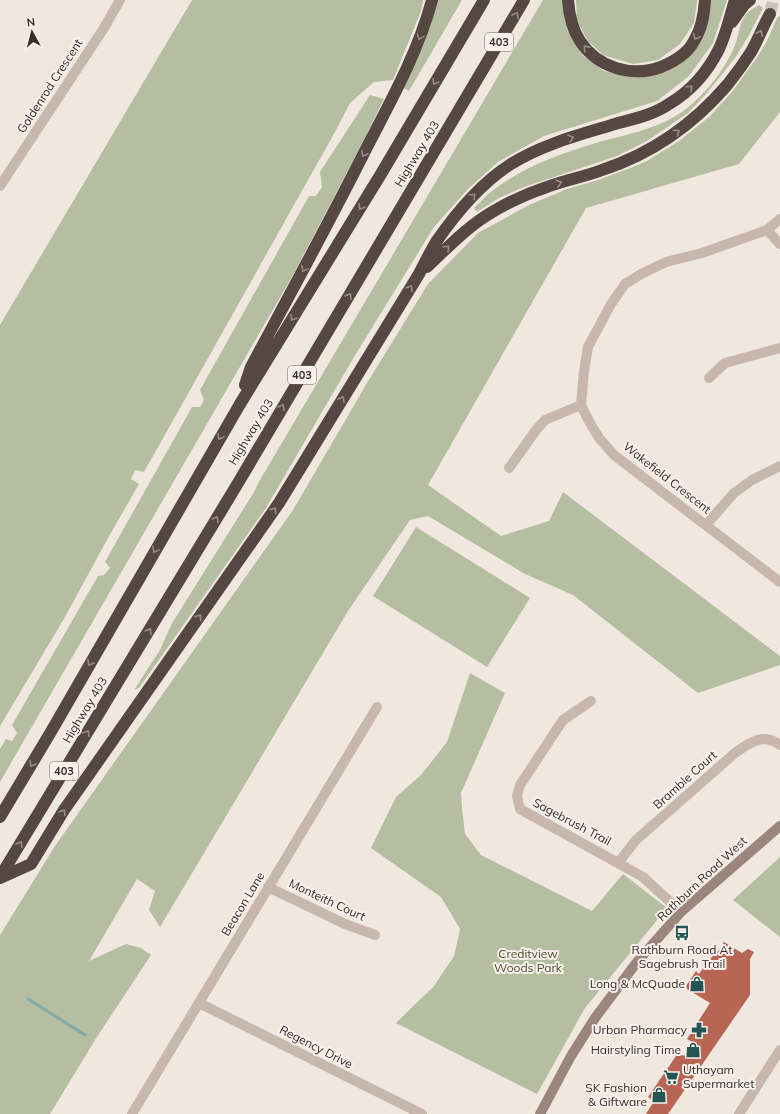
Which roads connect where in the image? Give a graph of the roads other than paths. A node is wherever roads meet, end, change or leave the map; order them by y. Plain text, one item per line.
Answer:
1 (120, 0) edge
2 (432, 0) edge
3 (484, 0) edge
4 (524, 0) edge
5 (568, 0) edge
6 (705, 0) edge
7 (735, 0) edge
8 (750, 0) edge
9 (770, 14) tunnel mouth
10 (725, 33) junction
11 (0, 186) edge
12 (780, 219) edge
13 (767, 230) junction
14 (780, 244) edge
15 (419, 274) junction
16 (780, 348) edge
17 (709, 378) dead end
18 (240, 404) junction
19 (581, 405) junction
20 (780, 466) edge
21 (509, 468) dead end
22 (706, 525) junction
23 (780, 582) edge
24 (591, 702) dead end
25 (377, 707) dead end
26 (780, 745) edge
27 (0, 817) edge
28 (780, 826) edge
29 (618, 863) junction
30 (0, 878) edge
31 (268, 887) junction
32 (681, 912) junction
33 (375, 935) dead end
34 (199, 1003) junction
35 (780, 1050) edge
36 (132, 1114) edge
37 (422, 1114) edge
38 (540, 1114) edge
39 (739, 1114) edge

1 - 11 street, Goldenrod Crescent
2 -> 18 highway
3 -> 18 highway, Highway 403 / 403
30 -> 4 highway, Highway 403 / 403
6 -> 5 highway
7 - 10 highway
8 - 10 highway
15 -> 9 highway
15 -> 10 highway
12 - 13 street
13 - 14 street
13 - 19 street
30 -> 15 highway
16 - 17 street
18 -> 27 highway, Highway 403 / 403
19 - 21 street
19 - 22 street, Wakefield Crescent
20 - 22 street
22 - 23 street, Wakefield Crescent
24 - 29 street, Sagebrush Trail
25 - 31 street, Beacon Lane
26 - 29 street, Bramble Court
28 - 32 street, Rathburn Road West
29 - 32 street, Sagebrush Trail
31 - 33 street, Monteith Court
31 - 34 street, Beacon Lane
32 - 38 street, Rathburn Road West
34 - 36 street, Beacon Lane
34 - 37 street, Regency Drive
35 - 39 street

